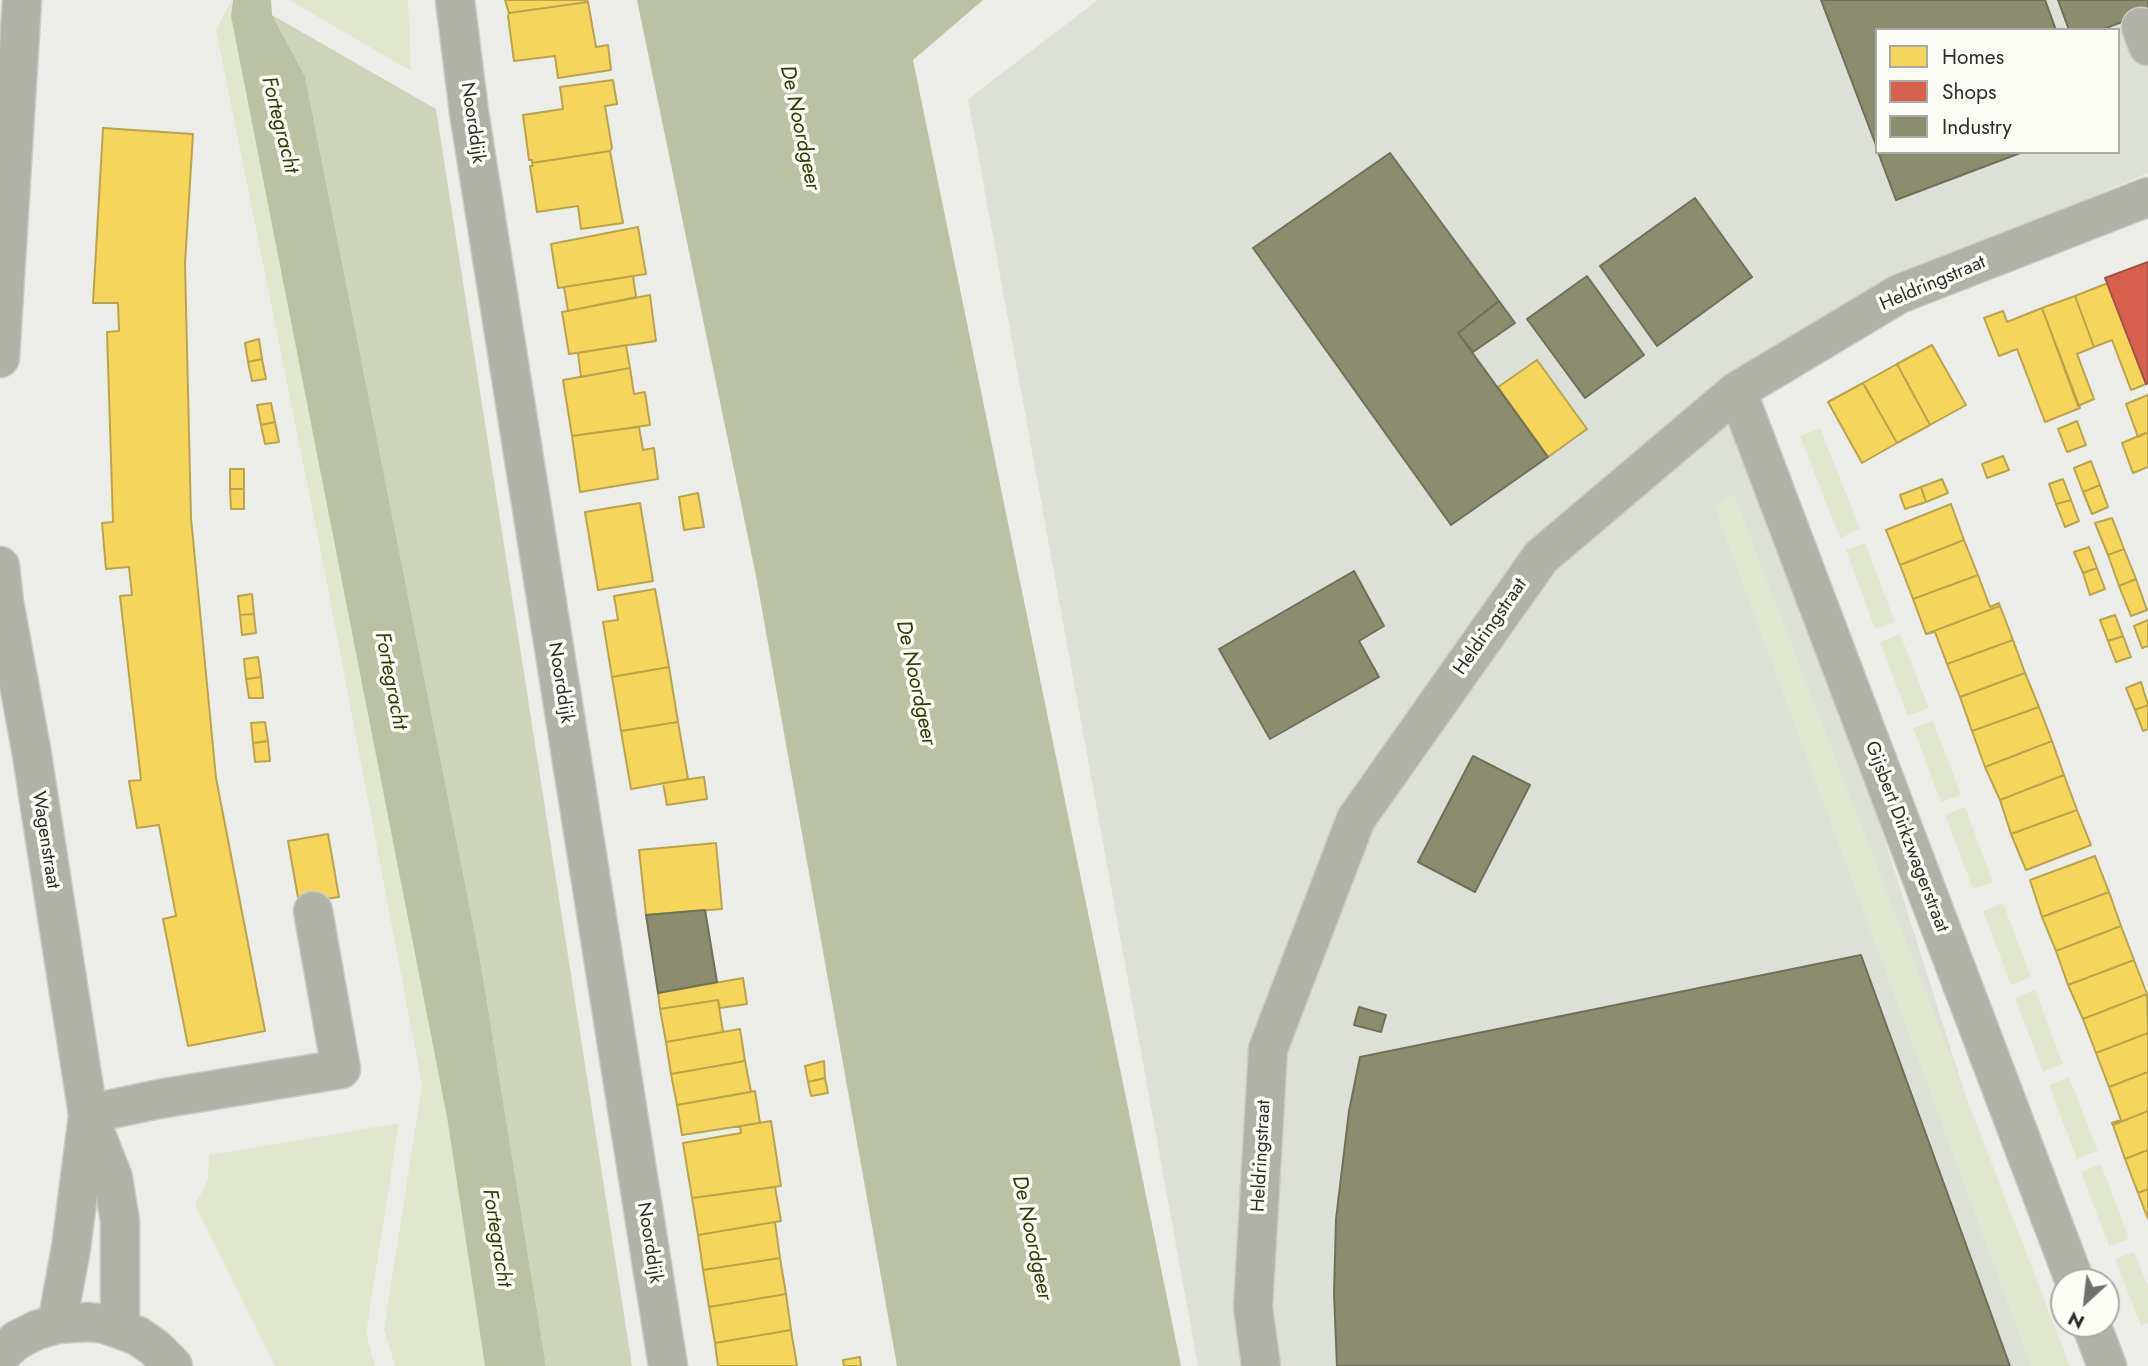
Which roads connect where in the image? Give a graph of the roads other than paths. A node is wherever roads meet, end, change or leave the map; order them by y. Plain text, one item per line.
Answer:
1 (22, 0) edge
2 (455, 0) edge
3 (2148, 197) edge
4 (0, 358) edge
5 (1737, 391) junction
6 (0, 566) edge
7 (313, 911) dead end
8 (88, 1114) junction
9 (2070, 1268) edge
10 (57, 1324) junction
11 (120, 1328) junction
12 (2096, 1338) edge
13 (0, 1355) edge
14 (173, 1366) edge
15 (668, 1366) edge
16 (1261, 1366) edge
17 (2106, 1366) edge

1 - 4 street
2 - 15 street, Noorddijk
3 - 5 street, Heldringstraat
5 - 9 street, Gijsbert Dirkzwagerstraat
5 - 16 street, Heldringstraat
6 - 8 street, Wagenstraat
7 - 8 street
8 - 10 street, Wagenstraat
8 - 11 street, Wagenstraat
10 - 11 street
10 - 13 street
11 - 14 street
12 - 17 street

